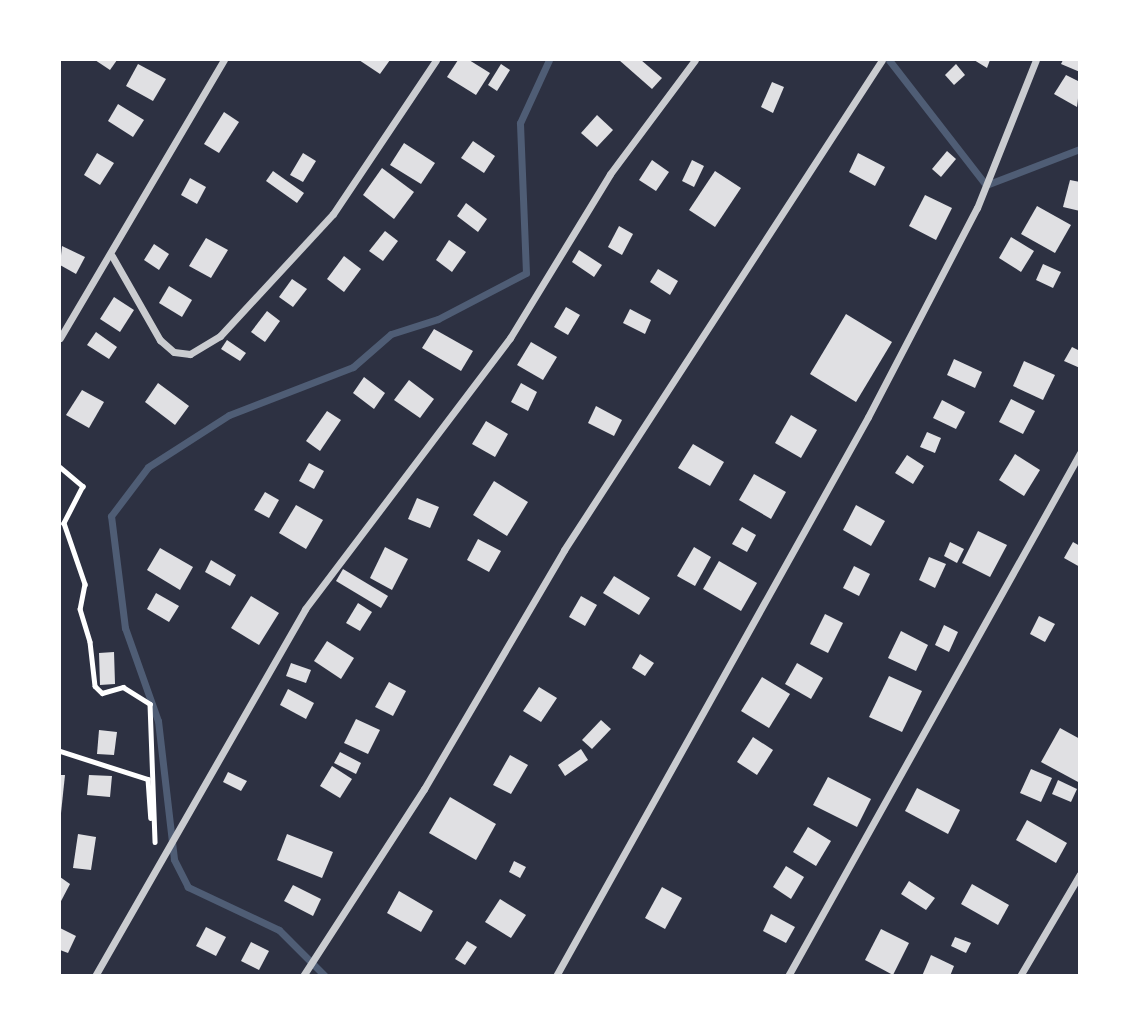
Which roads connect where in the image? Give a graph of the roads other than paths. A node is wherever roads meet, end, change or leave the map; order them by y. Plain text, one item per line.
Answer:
1 (224, 60) edge
2 (436, 60) edge
3 (695, 60) edge
4 (882, 60) edge
5 (1036, 60) edge
6 (112, 256) junction
7 (60, 338) edge
8 (1080, 453) edge
9 (1080, 874) edge
10 (95, 975) edge
11 (303, 975) edge
12 (556, 975) edge
13 (788, 975) edge
14 (1020, 975) edge

1 - 6 street
2 - 6 street
3 - 10 street
4 - 11 street
5 - 12 street
6 - 7 street
8 - 13 street
9 - 14 street

